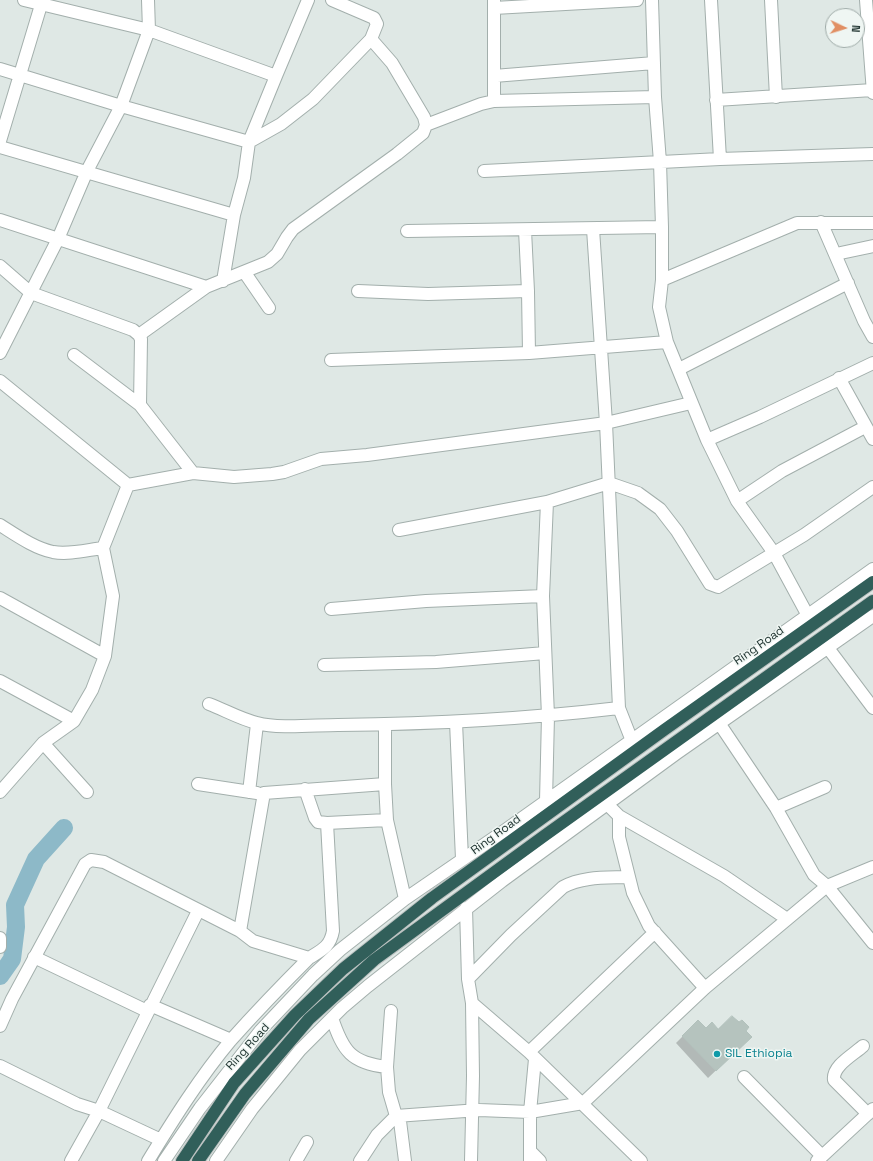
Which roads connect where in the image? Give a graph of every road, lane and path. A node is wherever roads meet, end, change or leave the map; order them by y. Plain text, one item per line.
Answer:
1 (24, 0) edge
2 (148, 0) edge
3 (308, 0) edge
4 (332, 0) edge
5 (637, 0) edge
6 (652, 0) edge
7 (711, 0) edge
8 (771, 0) edge
9 (866, 0) edge
10 (494, 4) edge
11 (41, 5) junction
12 (149, 30) junction
13 (871, 37) edge
14 (371, 39) junction
15 (654, 63) junction
16 (0, 69) edge
17 (19, 76) junction
18 (276, 76) junction
19 (494, 76) junction
20 (873, 90) edge
21 (873, 93) edge
22 (776, 96) junction
23 (655, 97) junction
24 (716, 100) junction
25 (494, 101) junction
26 (121, 106) junction
27 (426, 125) junction
28 (0, 141) edge
29 (249, 142) junction
30 (0, 147) edge
31 (873, 154) edge
32 (720, 159) junction
33 (660, 162) junction
34 (87, 171) junction
35 (484, 171) dead end
36 (234, 215) junction
37 (0, 220) edge
38 (821, 222) junction
39 (873, 223) edge
40 (662, 227) junction
41 (593, 229) junction
42 (525, 230) junction
43 (407, 231) dead end
44 (58, 239) junction
45 (873, 246) edge
46 (836, 254) junction
47 (0, 266) edge
48 (244, 272) junction
49 (662, 280) junction
50 (223, 281) junction
51 (848, 283) junction
52 (206, 287) junction
53 (358, 291) dead end
54 (528, 291) junction
55 (31, 293) junction
56 (269, 308) dead end
57 (140, 334) junction
58 (873, 337) edge
59 (666, 342) junction
60 (600, 348) junction
61 (0, 353) edge
62 (529, 353) junction
63 (74, 355) dead end
64 (331, 360) dead end
65 (873, 363) edge
66 (679, 369) junction
67 (839, 378) junction
68 (0, 381) edge
69 (691, 403) junction
70 (140, 405) junction
71 (606, 424) junction
72 (865, 427) junction
73 (873, 439) edge
74 (707, 440) junction
75 (193, 473) junction
76 (609, 483) junction
77 (128, 485) junction
78 (873, 487) edge
79 (737, 501) junction
80 (547, 502) junction
81 (0, 525) edge
82 (399, 530) dead end
83 (103, 548) junction
84 (774, 553) junction
85 (873, 569) edge
86 (873, 582) edge
87 (543, 596) junction
88 (0, 598) edge
89 (873, 601) edge
90 (331, 609) dead end
91 (807, 614) junction
92 (873, 616) edge
93 (828, 648) junction
94 (545, 653) junction
95 (105, 656) junction
96 (324, 665) dead end
97 (0, 682) edge
98 (209, 704) dead end
99 (619, 708) junction
100 (873, 708) edge
101 (548, 716) junction
102 (74, 721) junction
103 (456, 722) junction
104 (719, 723) junction
105 (257, 724) junction
106 (385, 725) junction
107 (632, 741) junction
108 (43, 743) junction
109 (198, 784) dead end
110 (386, 784) junction
111 (825, 787) dead end
112 (305, 789) junction
113 (0, 792) edge
114 (88, 792) dead end
115 (248, 792) junction
116 (264, 793) junction
117 (546, 801) junction
118 (607, 804) junction
119 (776, 808) junction
120 (619, 816) junction
121 (387, 820) junction
122 (327, 822) junction
123 (462, 859) junction
124 (873, 867) edge
125 (630, 877) junction
126 (827, 886) junction
127 (405, 899) junction
128 (466, 908) junction
129 (198, 911) junction
130 (787, 919) junction
131 (240, 932) junction
132 (655, 932) junction
133 (0, 938) edge
134 (873, 943) edge
135 (0, 947) edge
136 (34, 956) junction
137 (309, 958) junction
138 (468, 978) junction
139 (705, 988) junction
140 (472, 1003) junction
141 (149, 1008) junction
142 (391, 1011) dead end
143 (332, 1018) junction
144 (0, 1026) edge
145 (231, 1040) junction
146 (863, 1046) dead end
147 (532, 1055) junction
148 (0, 1066) edge
149 (387, 1067) junction
150 (744, 1077) dead end
151 (583, 1102) junction
152 (471, 1110) junction
153 (99, 1111) junction
154 (870, 1111) edge
155 (530, 1112) junction
156 (396, 1116) junction
157 (161, 1140) junction
158 (307, 1142) dead end
159 (530, 1156) edge
160 (819, 1159) edge
161 (70, 1161) edge
162 (148, 1161) edge
163 (164, 1161) edge
164 (182, 1161) edge
165 (198, 1161) edge
166 (216, 1161) edge
167 (296, 1161) edge
168 (360, 1161) edge
169 (405, 1161) edge
170 (471, 1161) edge
171 (540, 1161) edge
172 (641, 1161) edge

1 - 11 street
2 - 12 street
3 - 18 street
4 - 14 street
5 - 10 street
6 - 15 street
7 - 24 street
8 - 22 street
9 - 13 street
10 - 19 street
11 - 12 street
11 - 17 street
12 - 18 street
12 - 26 street
13 - 20 street
14 - 27 street
14 - 29 street
15 - 19 street
15 - 23 street
16 - 17 street
17 - 26 street
17 - 28 street
18 - 29 street
19 - 25 street
20 - 21 street
20 - 22 street
22 - 24 street
23 - 25 street
23 - 33 street
24 - 32 street
25 - 27 street
26 - 29 street
26 - 34 street
27 - 48 street
29 - 36 street
30 - 34 street
31 - 32 street
32 - 33 street
33 - 35 street
33 - 40 street
34 - 36 street
34 - 44 street
36 - 50 street
37 - 44 street
38 - 39 street
38 - 46 street
38 - 49 street
40 - 41 street
40 - 49 street
41 - 42 street
41 - 60 street
42 - 43 street
42 - 54 street
44 - 52 street
44 - 55 street
45 - 46 street
46 - 51 street
47 - 55 street
48 - 50 street
48 - 56 street
49 - 59 street
50 - 52 street
51 - 58 street
51 - 66 street
52 - 57 street
53 - 54 street
54 - 62 street
55 - 57 street
55 - 61 street
57 - 70 street
59 - 60 street
59 - 66 street
60 - 62 street
60 - 71 street
62 - 64 street
63 - 70 street
65 - 67 street
66 - 69 street
67 - 72 street
67 - 74 street
68 - 77 street
69 - 71 street
69 - 74 street
70 - 75 street
71 - 75 street
71 - 76 street
72 - 73 street
72 - 79 street
74 - 79 street
75 - 77 street
76 - 80 street
76 - 84 street
76 - 99 street
77 - 83 street
78 - 84 street
79 - 84 street
80 - 82 street
80 - 87 street
81 - 83 street
83 - 95 street
84 - 91 street
85 - 91 street
86 - 164 highway, Ring Road
87 - 90 street
87 - 94 street
88 - 95 street
89 - 165 highway
91 - 107 street
92 - 93 street
93 - 100 street
93 - 104 street
94 - 96 street
94 - 101 street
95 - 102 street
97 - 102 street
98 - 105 street
99 - 101 street
99 - 107 street
101 - 103 street
101 - 117 street
102 - 108 street
103 - 106 street
103 - 123 street
104 - 118 street
104 - 119 street
105 - 106 street
105 - 115 street
106 - 110 street
107 - 117 street
108 - 113 street
108 - 114 street
109 - 115 street
110 - 112 street
110 - 121 street
111 - 119 street
112 - 116 street
112 - 122 street
115 - 116 street
116 - 131 street
117 - 123 street
118 - 120 street
118 - 128 street
119 - 126 street
120 - 125 street
120 - 130 street
121 - 122 street
121 - 127 street
122 - 137 street
123 - 127 street
124 - 126 street
125 - 132 street
125 - 138 street
126 - 130 street
126 - 134 street
127 - 163 street
128 - 138 street
128 - 143 street
129 - 131 street
129 - 136 street
129 - 141 street
130 - 139 street
131 - 137 street
132 - 139 street
132 - 147 street
133 - 135 street
136 - 141 street
136 - 144 street
137 - 145 street
138 - 140 street
139 - 151 street
140 - 147 street
140 - 152 street
141 - 145 street
141 - 153 street
142 - 149 street
143 - 149 street
143 - 166 street
145 - 157 street
146 - 154 street
147 - 151 street
147 - 155 street
148 - 153 street
149 - 156 street
150 - 160 street
151 - 155 street
151 - 172 street
152 - 155 street
152 - 156 street
152 - 170 street
153 - 157 street
153 - 161 street
154 - 160 street
155 - 159 street
156 - 168 street
156 - 169 street
157 - 162 street
158 - 167 street
159 - 171 street

